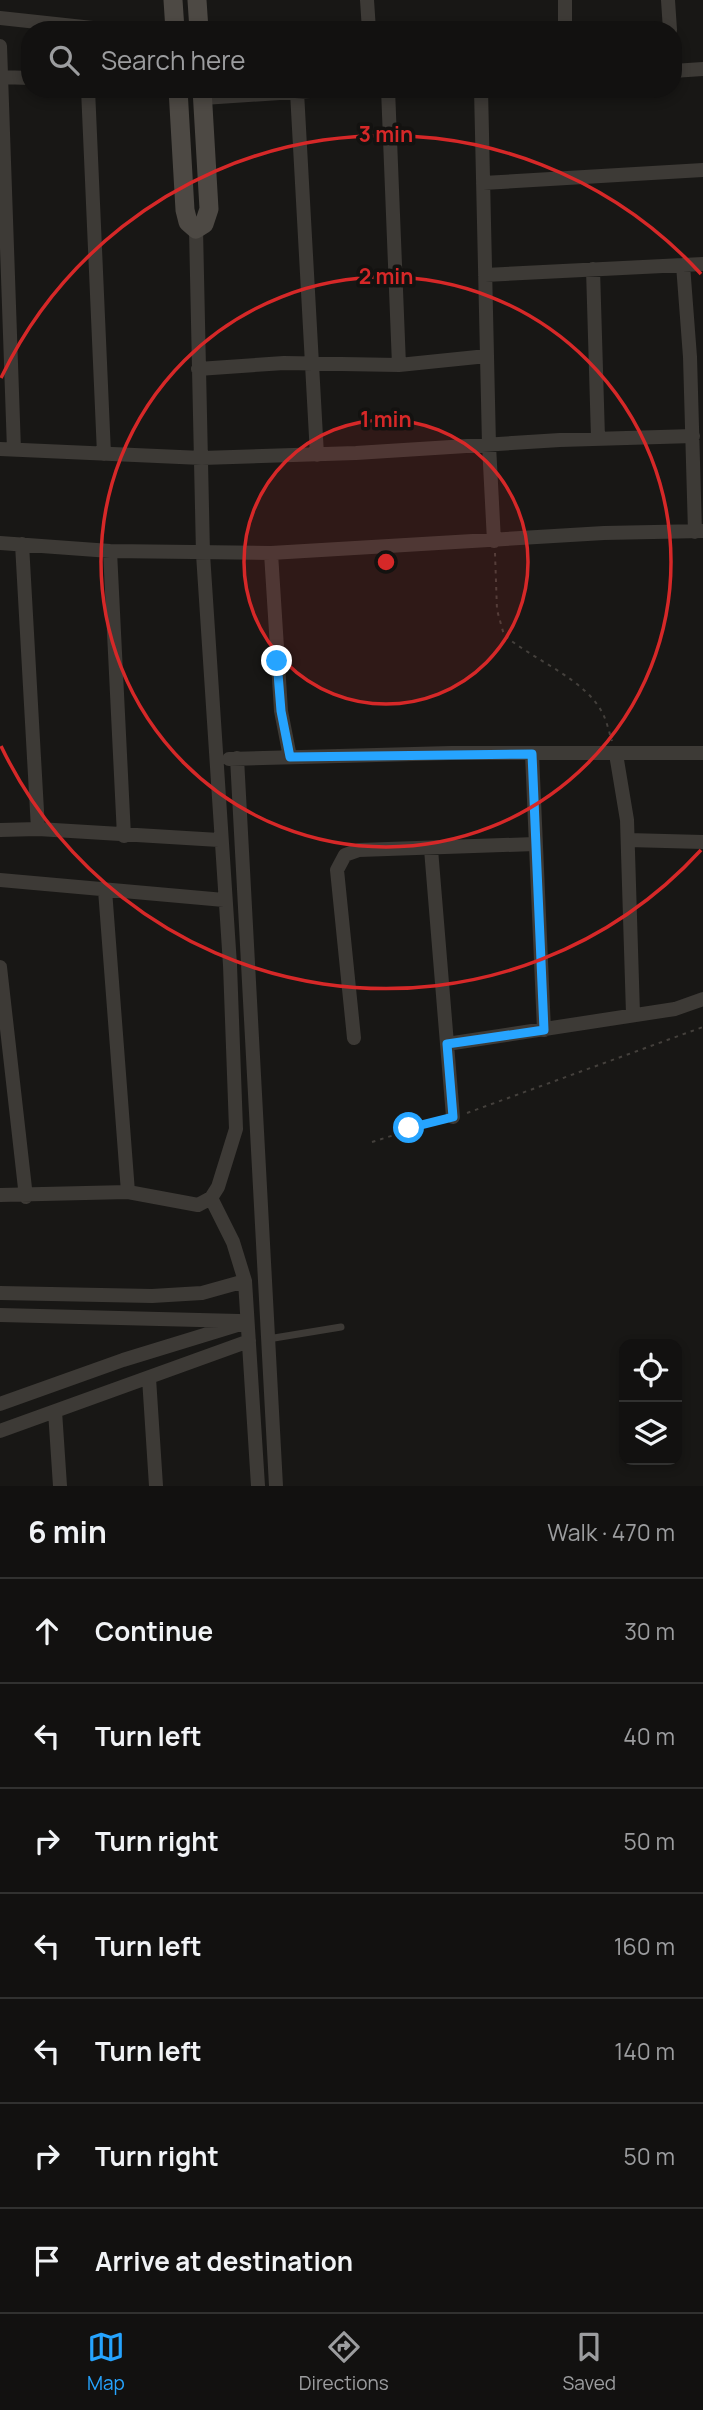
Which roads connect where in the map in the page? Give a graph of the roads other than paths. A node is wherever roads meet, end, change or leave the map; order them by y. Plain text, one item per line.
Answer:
1 (173, 0) edge
2 (197, 0) edge
3 (367, 0) edge
4 (565, 0) edge
5 (668, 0) edge
6 (0, 19) edge
7 (174, 21) edge
8 (198, 21) edge
9 (368, 21) edge
10 (565, 21) edge
11 (669, 21) edge
12 (21, 22) edge
13 (0, 46) edge
14 (703, 69) edge
15 (682, 70) edge
16 (1, 78) edge
17 (21, 78) edge
18 (88, 98) edge
19 (179, 98) edge
20 (203, 98) edge
21 (297, 98) edge
22 (388, 98) edge
23 (481, 98) edge
24 (703, 170) edge
25 (483, 183) junction
26 (196, 229) junction
27 (703, 264) edge
28 (682, 265) junction
29 (593, 269) junction
30 (485, 275) junction
31 (487, 356) junction
32 (311, 364) junction
33 (399, 365) junction
34 (198, 369) junction
35 (693, 436) junction
36 (598, 438) junction
37 (489, 445) junction
38 (7, 449) edge
39 (104, 454) junction
40 (317, 455) junction
41 (202, 458) junction
42 (699, 531) edge
43 (494, 541) junction
44 (0, 543) edge
45 (22, 544) junction
46 (110, 551) junction
47 (271, 553) junction
48 (203, 554) junction
49 (703, 753) edge
50 (532, 754) junction
51 (616, 754) junction
52 (290, 757) junction
53 (237, 758) junction
54 (217, 759) junction
55 (38, 829) junction
56 (0, 830) edge
57 (124, 836) junction
58 (219, 840) junction
59 (628, 840) junction
60 (703, 842) edge
61 (535, 844) junction
62 (431, 849) junction
63 (0, 880) edge
64 (105, 890) junction
65 (224, 900) junction
66 (0, 967) edge
67 (703, 999) edge
68 (633, 1014) junction
69 (544, 1030) junction
70 (354, 1038) dead end
71 (447, 1044) junction
72 (453, 1117) road end
73 (258, 1128) junction
74 (236, 1129) junction
75 (128, 1192) junction
76 (0, 1195) edge
77 (26, 1197) junction
78 (211, 1198) junction
79 (245, 1281) junction
80 (0, 1293) edge
81 (0, 1315) edge
82 (247, 1322) junction
83 (341, 1327) dead end
84 (268, 1339) junction
85 (249, 1341) junction
86 (149, 1378) junction
87 (0, 1404) edge
88 (55, 1411) junction
89 (0, 1431) edge
90 (60, 1486) edge
91 (156, 1486) edge
92 (258, 1486) edge
93 (276, 1486) edge

1 - 7 street
2 - 8 street
3 - 9 street
4 - 10 street
5 - 11 street
6 - 12 street
13 - 16 street
14 - 15 street
16 - 17 street
16 - 38 street
18 - 39 street
19 - 26 street
20 - 26 street
21 - 32 street
22 - 33 street
23 - 25 street
24 - 25 street
25 - 30 street
26 - 34 street
27 - 28 street
28 - 29 street
28 - 35 street
29 - 30 street
29 - 36 street
30 - 31 street
31 - 33 street
31 - 37 street
32 - 33 street
32 - 34 street
32 - 40 street
34 - 41 street
35 - 36 street
35 - 42 street
36 - 37 street
37 - 40 street
37 - 43 street
38 - 39 street
39 - 41 street
40 - 41 street
41 - 48 street
42 - 43 street
43 - 47 street
44 - 45 street
45 - 46 street
45 - 55 street
46 - 48 street
46 - 57 street
47 - 48 street
47 - 52 street
48 - 54 street
49 - 51 street
50 - 51 street
50 - 52 street
50 - 61 street
51 - 59 street
52 - 53 street
53 - 54 street
53 - 73 street
54 - 58 street
55 - 56 street
55 - 57 street
57 - 58 street
58 - 65 street
59 - 60 street
59 - 68 street
61 - 62 street
61 - 69 street
62 - 70 street
62 - 71 street
63 - 64 street
64 - 65 street
64 - 75 street
65 - 74 street
66 - 77 street
67 - 68 street
68 - 69 street
69 - 71 street
71 - 72 street
73 - 74 street
73 - 84 street
74 - 78 street
75 - 77 street
75 - 78 street
76 - 77 street
78 - 79 street
79 - 80 street
79 - 82 street
81 - 82 street
82 - 85 street
82 - 87 street
83 - 84 lane
84 - 93 street
85 - 86 street
85 - 92 street
86 - 88 street
86 - 91 street
88 - 89 street
88 - 90 street

